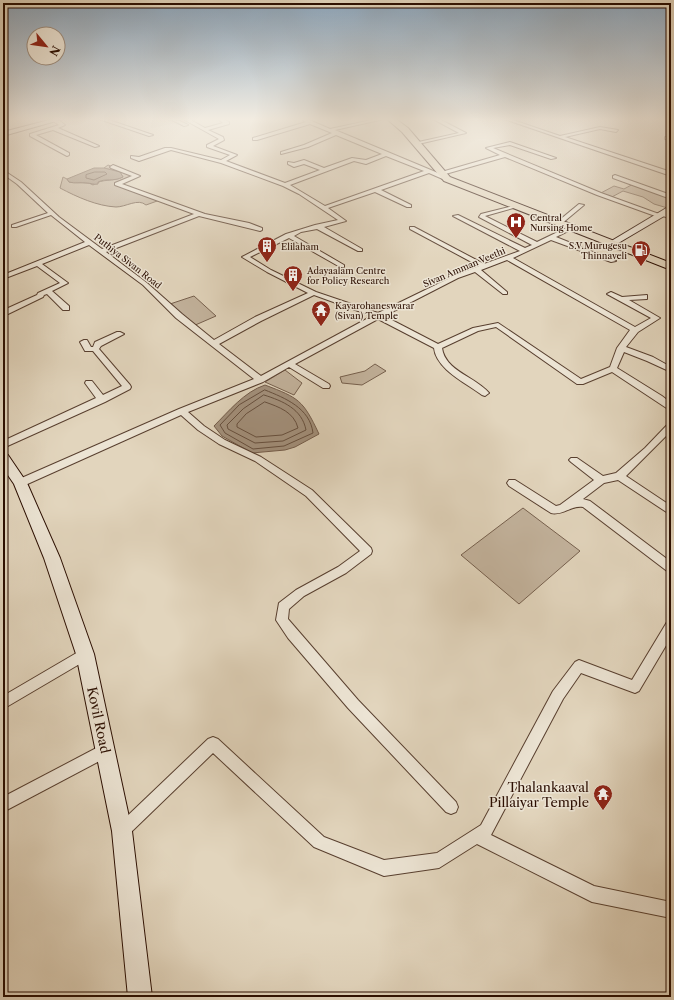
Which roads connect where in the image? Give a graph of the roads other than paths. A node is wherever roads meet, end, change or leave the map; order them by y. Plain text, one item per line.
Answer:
1 (233, 166) edge
2 (313, 166) edge
3 (336, 166) edge
4 (413, 166) edge
5 (434, 166) edge
6 (474, 166) edge
7 (531, 166) edge
8 (646, 166) edge
9 (113, 167) dead end
10 (324, 170) junction
11 (3, 172) edge
12 (427, 172) junction
13 (671, 174) edge
14 (443, 176) junction
15 (615, 177) dead end
16 (285, 185) junction
17 (376, 190) junction
18 (671, 196) edge
19 (581, 205) dead end
20 (409, 206) dead end
21 (515, 206) junction
22 (324, 208) junction
23 (671, 209) edge
24 (52, 213) junction
25 (198, 214) junction
26 (661, 215) junction
27 (456, 216) dead end
28 (671, 218) edge
29 (558, 224) junction
30 (14, 226) dead end
31 (317, 226) junction
32 (412, 228) dead end
33 (570, 228) junction
34 (260, 229) dead end
35 (288, 235) junction
36 (552, 238) junction
37 (90, 242) junction
38 (612, 244) junction
39 (537, 245) junction
40 (360, 250) dead end
41 (102, 251) junction
42 (525, 251) junction
43 (42, 252) dead end
44 (508, 258) junction
45 (48, 259) junction
46 (21, 261) dead end
47 (613, 261) dead end
48 (34, 264) junction
49 (13, 265) dead end
50 (342, 266) dead end
51 (485, 267) junction
52 (671, 267) edge
53 (20, 270) junction
54 (477, 270) junction
55 (3, 277) edge
56 (48, 291) junction
57 (314, 293) junction
58 (505, 293) dead end
59 (611, 294) dead end
60 (644, 297) dead end
61 (621, 299) junction
62 (66, 308) dead end
63 (3, 310) edge
64 (379, 316) junction
65 (635, 330) junction
66 (120, 334) dead end
67 (84, 342) dead end
68 (215, 343) junction
69 (438, 347) junction
70 (622, 348) junction
71 (95, 349) junction
72 (289, 364) junction
73 (613, 368) junction
74 (671, 370) edge
75 (260, 380) junction
76 (90, 383) dead end
77 (326, 386) dead end
78 (485, 393) dead end
79 (102, 400) junction
80 (671, 408) edge
81 (182, 411) junction
82 (671, 426) edge
83 (3, 445) edge
84 (3, 458) edge
85 (574, 460) dead end
86 (619, 476) junction
87 (601, 480) junction
88 (20, 483) junction
89 (512, 483) dead end
90 (571, 503) junction
91 (671, 511) edge
92 (671, 568) edge
93 (671, 626) edge
94 (85, 654) junction
95 (3, 703) edge
96 (104, 751) junction
97 (3, 804) edge
98 (451, 807) dead end
99 (122, 831) junction
100 (476, 836) junction
101 (671, 910) edge
102 (140, 997) edge

1 - 16 street
2 - 10 street
3 - 10 street
4 - 12 street
5 - 14 main road
6 - 14 street
7 - 26 street
8 - 13 street
9 - 25 street
10 - 16 street
11 - 24 street, Puthiya Sivan Road
12 - 14 street
12 - 17 street
14 - 21 main road
15 - 18 street
16 - 22 street
17 - 20 street
17 - 22 street
19 - 29 street
21 - 29 main road
21 - 39 street
22 - 31 street
23 - 26 street
24 - 30 street
24 - 37 street, Puthiya Sivan Road
25 - 34 street
25 - 41 street
26 - 28 street
26 - 38 street
27 - 42 street
29 - 33 main road
31 - 35 street
31 - 40 street
32 - 51 street
33 - 36 street, Sivan Amman Veethi
33 - 38 main road
35 - 50 street
35 - 57 street
36 - 39 street, Sivan Amman Veethi
36 - 47 street
37 - 41 street, Puthiya Sivan Road
37 - 45 street
38 - 52 main road
39 - 42 street, Sivan Amman Veethi
41 - 68 street, Puthiya Sivan Road
42 - 44 street, Sivan Amman Veethi
43 - 45 street
44 - 51 street, Sivan Amman Veethi
44 - 65 street
45 - 48 street
46 - 48 street
48 - 53 street
48 - 56 street
49 - 53 street
51 - 54 street, Sivan Amman Veethi
53 - 55 street
54 - 58 street
54 - 64 street, Sivan Amman Veethi
56 - 62 street
56 - 63 street
57 - 64 street
57 - 68 street
59 - 61 street
60 - 61 street
61 - 65 street
64 - 69 street
64 - 72 street, Sivan Amman Veethi
65 - 70 street
66 - 71 street
67 - 71 street
68 - 75 street, Puthiya Sivan Road
69 - 73 street
69 - 78 street
70 - 73 street
70 - 74 street
71 - 79 street
72 - 75 street, Sivan Amman Veethi
72 - 77 street
73 - 80 street
75 - 81 street, Sivan Amman Veethi
76 - 79 street
79 - 83 street
81 - 88 street, Sivan Amman Veethi
81 - 98 street
82 - 86 street
84 - 88 street, Kovil Road
85 - 87 street
86 - 87 street
86 - 91 street
87 - 90 street
88 - 94 street, Kovil Road
89 - 90 street
90 - 92 street
93 - 100 street
94 - 95 street
94 - 96 street
94 - 99 street, Kovil Road
96 - 97 street
96 - 99 street
99 - 100 street
99 - 102 street, Kovil Road
100 - 101 street

